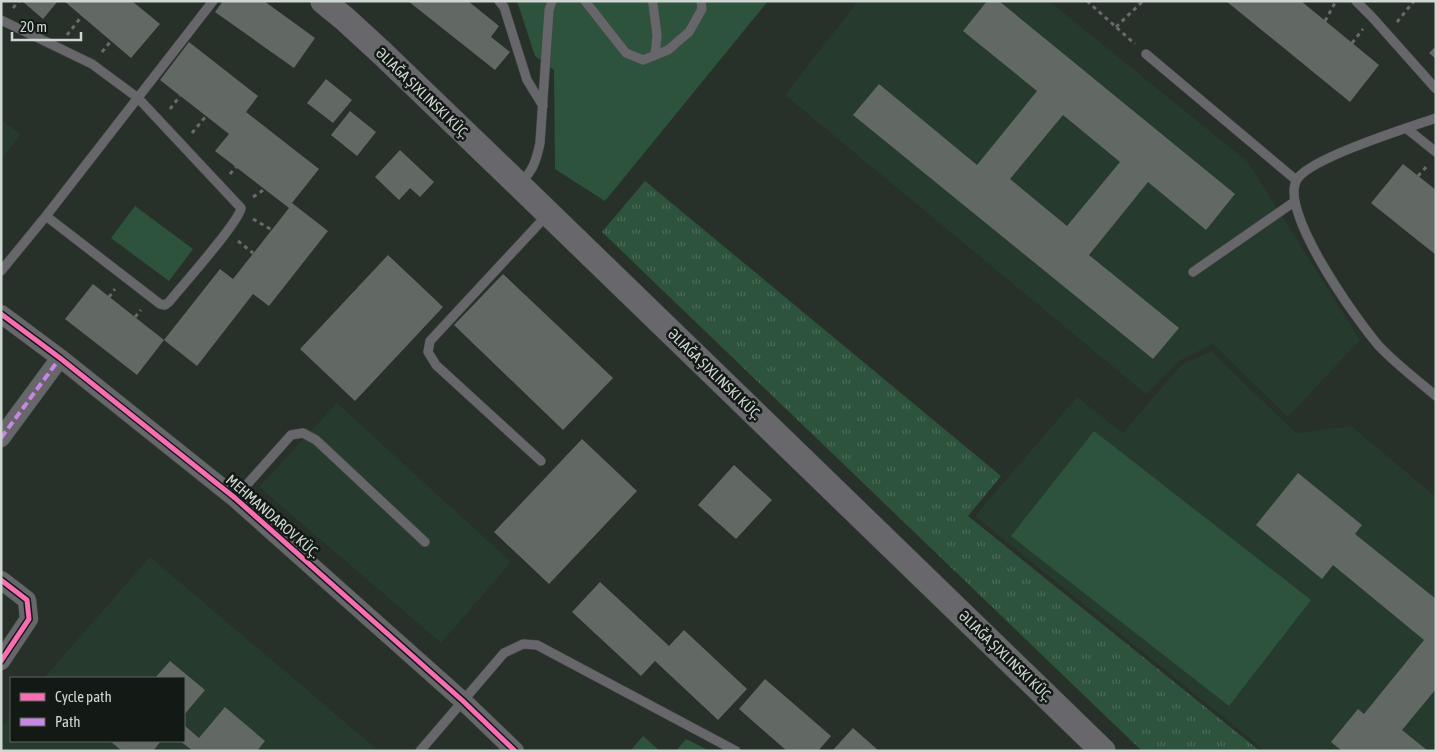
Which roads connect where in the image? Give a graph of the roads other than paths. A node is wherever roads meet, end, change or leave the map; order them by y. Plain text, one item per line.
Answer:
1 (213, 1) edge
2 (322, 1) edge
3 (499, 1) edge
4 (552, 1) edge
5 (585, 1) edge
6 (652, 1) edge
7 (701, 1) edge
8 (1356, 1) edge
9 (1, 20) edge
10 (1146, 54) road end
11 (655, 55) junction
12 (1436, 89) edge
13 (138, 98) junction
14 (543, 106) junction
15 (1436, 118) edge
16 (1406, 128) junction
17 (1436, 152) edge
18 (1296, 180) junction
19 (519, 185) junction
20 (1294, 202) junction
21 (548, 213) junction
22 (46, 216) junction
23 (1, 271) edge
24 (1193, 272) dead end
25 (1, 314) edge
26 (60, 358) junction
27 (1436, 396) edge
28 (1, 438) edge
29 (541, 461) dead end
30 (235, 498) junction
31 (425, 542) dead end
32 (1, 580) edge
33 (1, 661) edge
34 (463, 701) junction
35 (420, 751) edge
36 (515, 751) edge
37 (736, 751) edge
38 (1103, 751) edge

1 - 13 lane
2 - 19 main road
3 - 14 lane
4 - 14 lane
5 - 11 lane
6 - 11 lane
7 - 11 lane
8 - 12 lane
9 - 13 lane
10 - 18 lane
13 - 22 lane
13 - 22 lane
14 - 19 lane
15 - 16 lane
16 - 17 lane
16 - 18 lane
18 - 20 lane
19 - 21 main road
20 - 24 lane
20 - 27 lane
21 - 29 lane
21 - 38 main road
22 - 23 lane
25 - 26 street, MEHMANDAROV KÜÇ.
26 - 28 street
26 - 30 street, MEHMANDAROV KÜÇ.
30 - 31 lane
30 - 34 street, MEHMANDAROV KÜÇ.
32 - 33 street
34 - 35 lane
34 - 36 street, MEHMANDAROV KÜÇ.
34 - 37 lane

